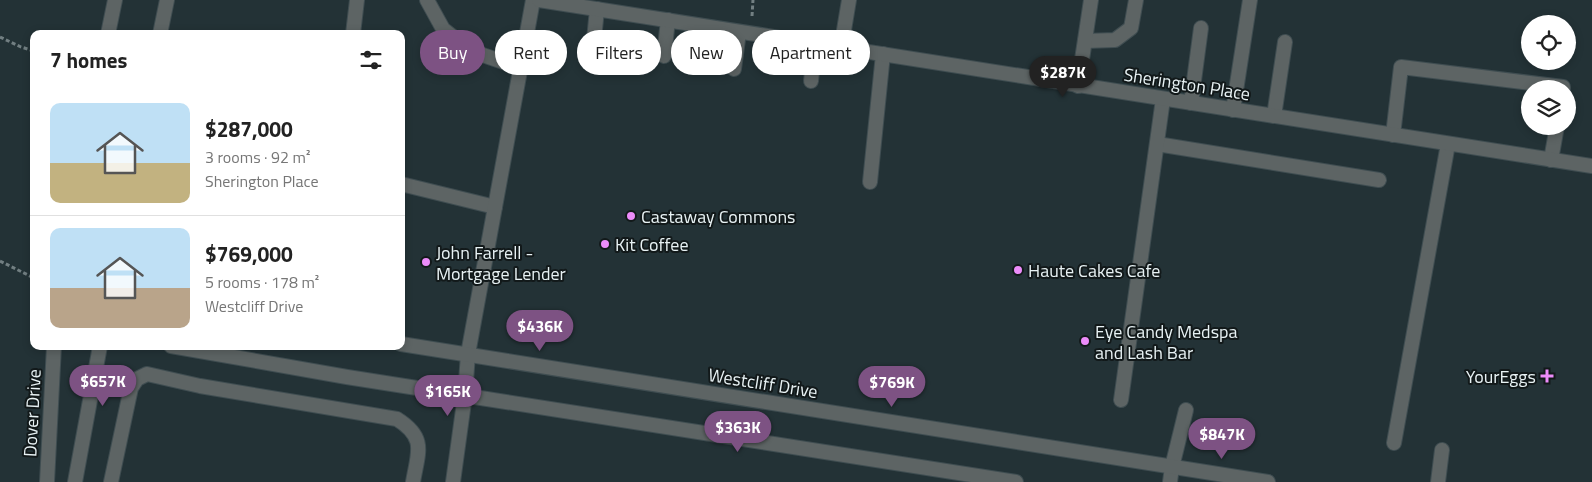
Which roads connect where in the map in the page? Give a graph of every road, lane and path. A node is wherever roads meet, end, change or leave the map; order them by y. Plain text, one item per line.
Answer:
1 (115, 0) edge
2 (167, 0) edge
3 (357, 0) edge
4 (427, 0) edge
5 (533, 0) edge
6 (539, 0) edge
7 (849, 0) edge
8 (1091, 0) edge
9 (1136, 0) edge
10 (1250, 0) edge
11 (597, 9) junction
12 (668, 20) junction
13 (1201, 28) dead end
14 (109, 30) edge
15 (160, 30) edge
16 (353, 30) edge
17 (528, 30) edge
18 (595, 30) edge
19 (727, 30) edge
20 (845, 30) edge
21 (0, 37) edge
22 (1085, 41) junction
23 (1285, 42) dead end
24 (30, 49) edge
25 (870, 52) edge
26 (883, 54) junction
27 (664, 56) dead end
28 (495, 59) edge
29 (520, 75) edge
30 (812, 75) edge
31 (811, 81) dead end
32 (1521, 83) edge
33 (1078, 86) junction
34 (1163, 99) junction
35 (1191, 103) junction
36 (1234, 110) junction
37 (1274, 116) junction
38 (1393, 135) junction
39 (1555, 135) edge
40 (1157, 144) junction
41 (1448, 144) junction
42 (1551, 160) junction
43 (1592, 166) edge
44 (1378, 180) dead end
45 (870, 182) dead end
46 (405, 185) edge
47 (495, 208) junction
48 (0, 260) edge
49 (30, 276) edge
50 (405, 345) edge
51 (54, 350) edge
52 (99, 350) edge
53 (195, 350) edge
54 (468, 354) junction
55 (465, 396) junction
56 (1120, 400) dead end
57 (1186, 410) dead end
58 (1394, 443) dead end
59 (1442, 450) dead end
60 (1172, 467) junction
61 (48, 482) edge
62 (75, 482) edge
63 (111, 482) edge
64 (413, 482) edge
65 (453, 482) edge
66 (1016, 482) edge
67 (1170, 482) edge
68 (1268, 482) edge
69 (1438, 482) edge

1 - 14 street
2 - 15 street
3 - 16 street
4 - 28 street
5 - 17 street
6 - 11 street, Sherington Place
7 - 20 street
8 - 22 street
9 - 22 street
10 - 36 street
11 - 12 street, Sherington Place
11 - 18 street
12 - 19 street, Sherington Place
12 - 27 street
13 - 35 street
21 - 24 path
22 - 33 street
23 - 37 street
25 - 26 street, Sherington Place
26 - 33 street, Sherington Place
26 - 45 street
29 - 47 street
30 - 31 street
32 - 38 street
33 - 34 street, Sherington Place
34 - 35 street, Sherington Place
34 - 40 street
35 - 36 street, Sherington Place
36 - 37 street, Sherington Place
37 - 38 street, Sherington Place
38 - 41 street, Sherington Place
39 - 42 street
40 - 44 street
40 - 56 street
41 - 42 street, Sherington Place
41 - 58 street
42 - 43 street, Sherington Place
46 - 47 street
47 - 54 street
48 - 49 path
50 - 54 street, Westcliff Drive
51 - 61 street, Dover Drive
52 - 62 street
53 - 55 street
54 - 55 street
54 - 60 street, Westcliff Drive
55 - 65 street
55 - 66 street
57 - 60 street
59 - 69 street
60 - 67 street
60 - 68 street, Westcliff Drive
63 - 64 street

